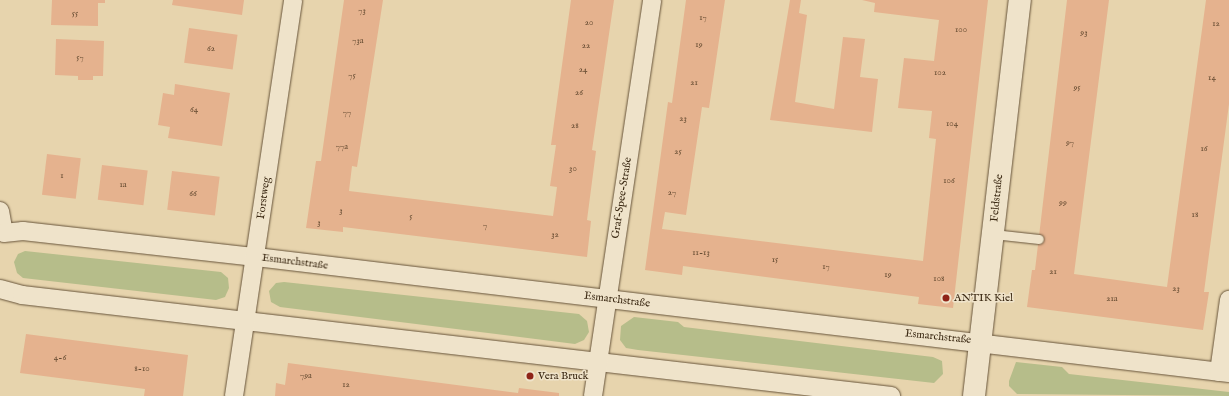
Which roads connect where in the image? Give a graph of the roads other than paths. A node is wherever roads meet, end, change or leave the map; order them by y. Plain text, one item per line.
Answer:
1 (293, 0) edge
2 (652, 0) edge
3 (1020, 0) edge
4 (0, 211) edge
5 (993, 234) junction
6 (2, 235) edge
7 (1039, 239) dead end
8 (256, 257) junction
9 (0, 289) edge
10 (607, 299) junction
11 (1229, 300) edge
12 (245, 319) junction
13 (981, 342) junction
14 (598, 363) junction
15 (1224, 373) edge
16 (234, 396) edge
17 (593, 396) edge
18 (891, 396) edge
19 (974, 396) edge

1 - 8 street, Forstweg
2 - 10 street, Graf-Spee-Straße
3 - 5 street, Feldstraße
4 - 6 street
5 - 7 lane
5 - 13 street, Feldstraße
6 - 8 street, Esmarchstraße
8 - 10 street, Esmarchstraße
8 - 12 street, Forstweg
9 - 12 street
10 - 13 street, Esmarchstraße
10 - 14 street, Graf-Spee-Straße
11 - 15 street
12 - 14 street
12 - 16 street, Forstweg
13 - 15 street, Esmarchstraße
13 - 19 street, Feldstraße
14 - 17 street, Graf-Spee-Straße
14 - 18 street

